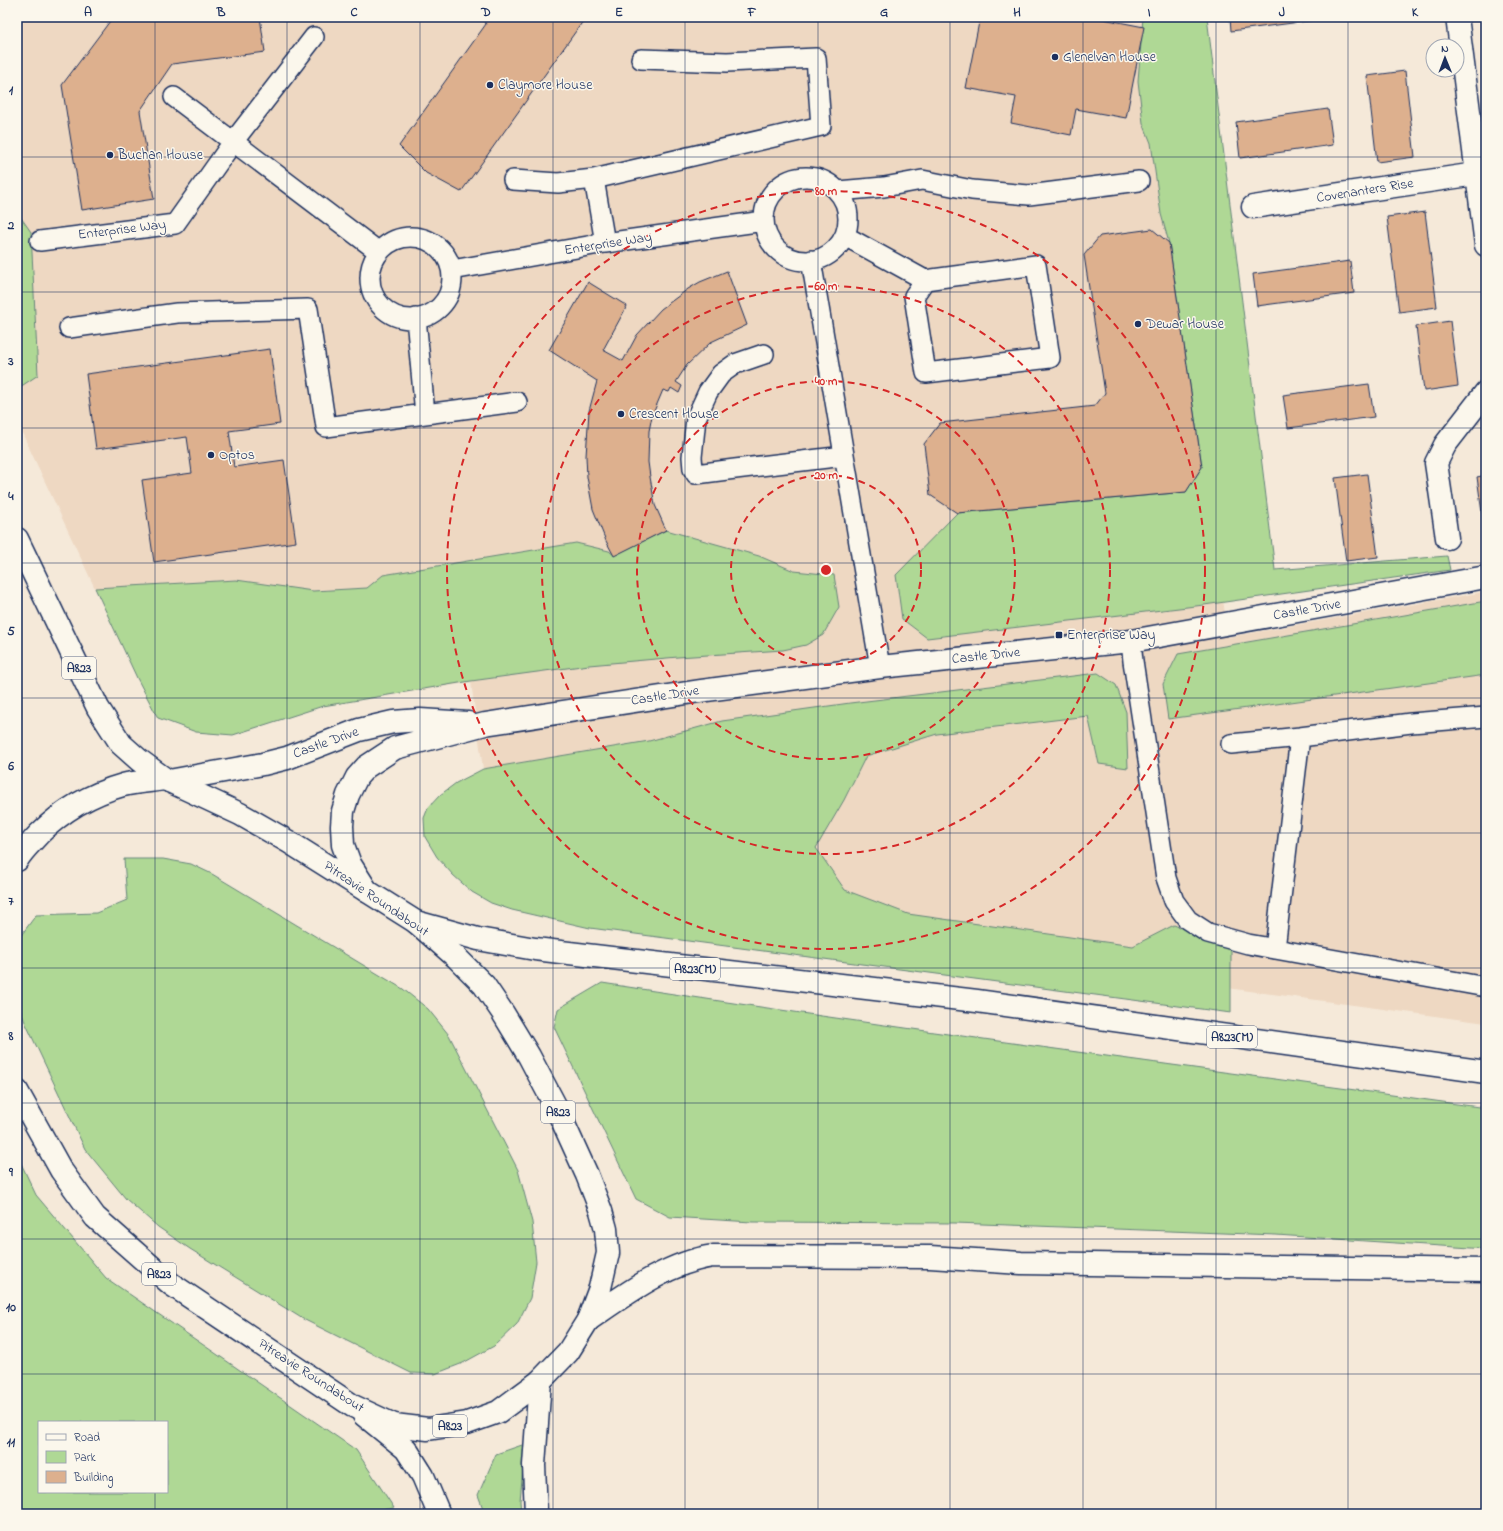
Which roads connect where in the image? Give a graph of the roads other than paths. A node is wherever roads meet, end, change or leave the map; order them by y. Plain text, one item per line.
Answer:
1 (1457, 17) edge
2 (314, 37) dead end
3 (641, 59) dead end
4 (174, 98) dead end
5 (233, 142) junction
6 (1476, 174) junction
7 (594, 179) junction
8 (513, 180) dead end
9 (1139, 181) dead end
10 (838, 191) junction
11 (1253, 207) dead end
12 (764, 221) junction
13 (845, 236) junction
14 (40, 241) dead end
15 (605, 243) junction
16 (1486, 245) edge
17 (379, 252) junction
18 (810, 260) junction
19 (452, 270) junction
20 (924, 280) junction
21 (416, 318) junction
22 (69, 328) dead end
23 (764, 354) dead end
24 (1486, 392) edge
25 (517, 402) dead end
26 (425, 414) junction
27 (844, 456) junction
28 (1446, 538) dead end
29 (17, 539) edge
30 (1486, 577) edge
31 (1131, 642) junction
32 (880, 668) junction
33 (1486, 717) edge
34 (485, 724) junction
35 (1300, 737) junction
36 (1231, 744) dead end
37 (167, 780) junction
38 (17, 860) edge
39 (367, 891) junction
40 (416, 922) junction
41 (1274, 949) junction
42 (1486, 988) edge
43 (1486, 1072) edge
44 (17, 1091) edge
45 (1486, 1270) edge
46 (588, 1320) junction
47 (540, 1381) junction
48 (353, 1406) junction
49 (439, 1514) edge
50 (536, 1514) edge

1 - 6 main road
2 - 5 lane, Enterprise Way
3 - 7 lane
4 - 5 lane
5 - 14 lane, Enterprise Way
5 - 17 lane
6 - 11 main road, Covenanters Rise
6 - 16 main road
7 - 8 lane
7 - 15 lane
9 - 10 lane
10 - 12 lane
10 - 13 lane
12 - 15 lane, Enterprise Way
12 - 18 lane
13 - 18 lane
13 - 20 lane
15 - 19 lane, Enterprise Way
17 - 19 lane
17 - 21 lane
18 - 27 lane
19 - 21 lane
20 - 20 lane
21 - 26 lane
22 - 26 lane
23 - 27 lane
24 - 28 main road
25 - 26 lane
27 - 32 lane
29 - 37 main road, A823
30 - 31 main road, Castle Drive
31 - 32 main road, Castle Drive
31 - 41 lane
32 - 34 main road, Castle Drive
33 - 35 lane
34 - 37 main road, Castle Drive
34 - 39 main road, Castle Drive
35 - 36 lane
35 - 41 lane
37 - 38 main road
37 - 39 main road, Pitreavie Roundabout / A823
39 - 40 main road, Pitreavie Roundabout / A823
40 - 43 main road, A823(M)
40 - 46 main road, Pitreavie Roundabout / A823
41 - 42 lane
44 - 48 main road, Pitreavie Roundabout / A823
45 - 46 main road
46 - 47 main road, Pitreavie Roundabout / A823
47 - 48 main road, Pitreavie Roundabout / A823
47 - 50 main road
48 - 49 main road

